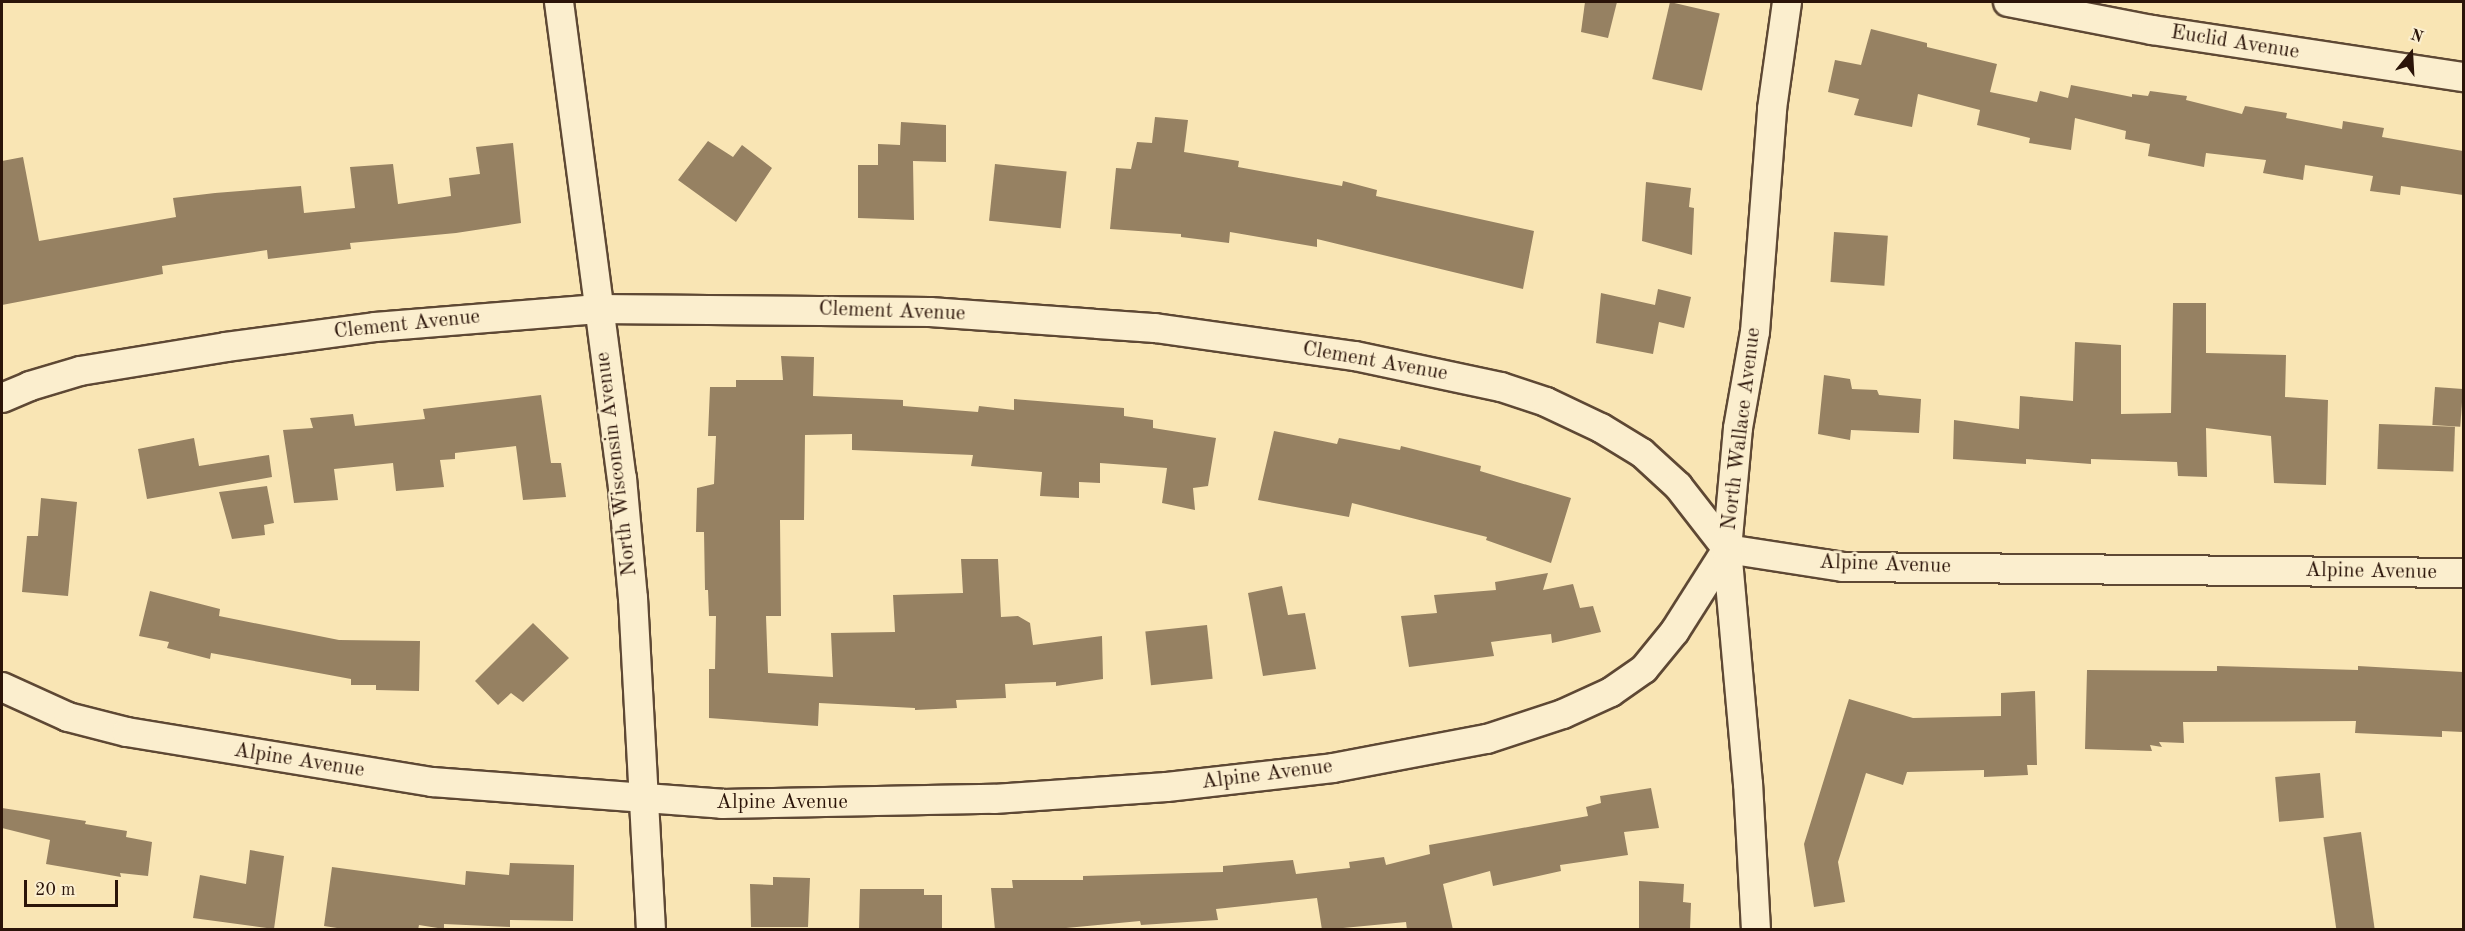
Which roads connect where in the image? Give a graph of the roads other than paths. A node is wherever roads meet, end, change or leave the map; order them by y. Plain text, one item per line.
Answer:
1 (559, 2) edge
2 (1786, 2) edge
3 (2008, 2) edge
4 (2463, 77) edge
5 (598, 309) junction
6 (2, 398) edge
7 (1727, 549) junction
8 (2463, 573) edge
9 (2, 687) edge
10 (645, 799) junction
11 (651, 930) edge
12 (1756, 930) edge

1 - 5 street, North Wisconsin Avenue
2 - 7 street, North Wallace Avenue
3 - 4 street, Euclid Avenue
5 - 6 street, Clement Avenue
5 - 7 street, Clement Avenue
5 - 10 street, North Wisconsin Avenue
7 - 8 street, Alpine Avenue
7 - 10 street, Alpine Avenue
7 - 12 street, North Wallace Avenue
9 - 10 street, Alpine Avenue
10 - 11 street, North Wisconsin Avenue

